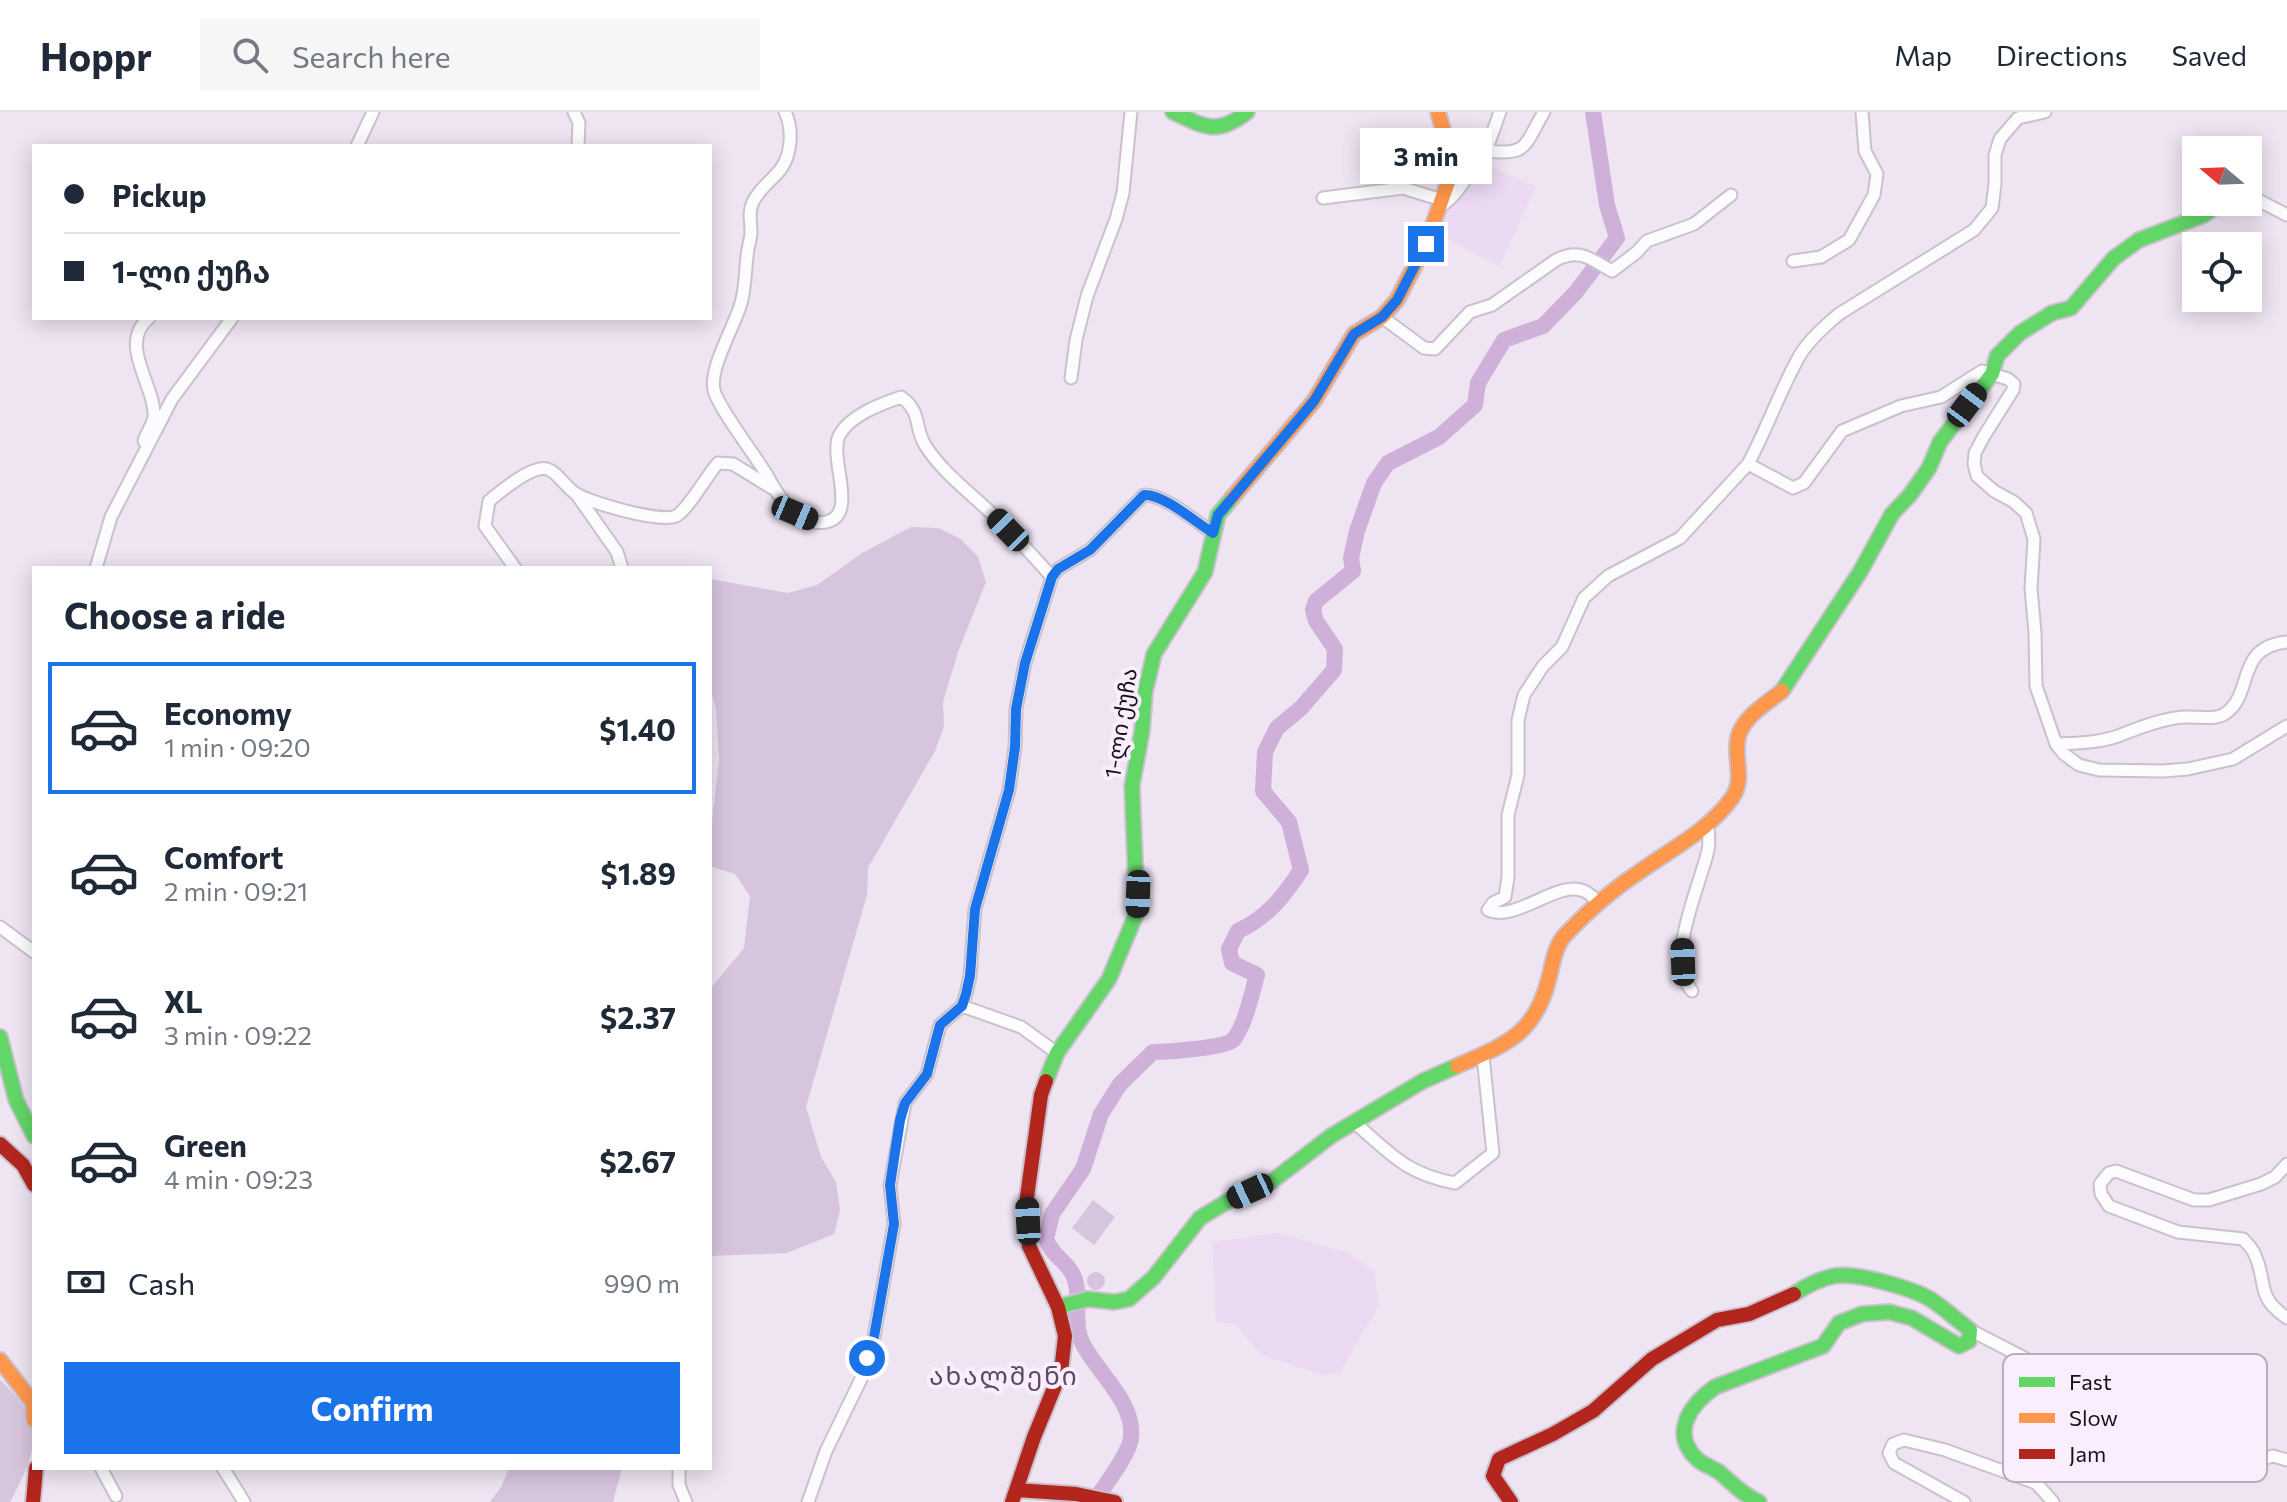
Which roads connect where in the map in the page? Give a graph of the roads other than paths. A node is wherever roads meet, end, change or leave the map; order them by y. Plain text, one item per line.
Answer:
1 (373, 112) edge
2 (574, 112) edge
3 (785, 112) edge
4 (1131, 112) edge
5 (1173, 112) edge
6 (1247, 112) edge
7 (1438, 112) edge
8 (1500, 112) edge
9 (1544, 112) edge
10 (1862, 112) edge
11 (2045, 112) edge
12 (358, 144) edge
13 (578, 144) edge
14 (1486, 151) junction
15 (1731, 195) dead end
16 (1323, 198) dead end
17 (2262, 202) edge
18 (1441, 204) junction
19 (2287, 215) edge
20 (2201, 216) edge
21 (1793, 261) dead end
22 (1382, 317) junction
23 (146, 320) edge
24 (231, 320) edge
25 (1992, 374) junction
26 (1071, 378) dead end
27 (145, 454) junction
28 (1748, 464) junction
29 (775, 490) junction
30 (576, 495) junction
31 (1213, 533) junction
32 (97, 566) edge
33 (514, 566) edge
34 (621, 566) edge
35 (1052, 577) junction
36 (2287, 642) edge
37 (2287, 726) edge
38 (2056, 744) junction
39 (1708, 825) junction
40 (1599, 903) junction
41 (0, 927) edge
42 (32, 951) edge
43 (1692, 991) dead end
44 (962, 1006) junction
45 (0, 1037) edge
46 (1057, 1053) junction
47 (1483, 1056) junction
48 (1355, 1123) junction
49 (32, 1133) edge
50 (0, 1144) edge
51 (2287, 1164) edge
52 (32, 1181) edge
53 (1061, 1306) junction
54 (2287, 1318) edge
55 (1970, 1330) junction
56 (2017, 1354) edge
57 (0, 1360) edge
58 (32, 1402) edge
59 (2267, 1458) edge
60 (2287, 1460) edge
61 (36, 1470) edge
62 (102, 1470) edge
63 (224, 1470) edge
64 (679, 1470) edge
65 (2003, 1471) edge
66 (2033, 1482) edge
67 (116, 1496) dead end
68 (1014, 1496) edge
69 (1110, 1501) edge
70 (33, 1502) edge
71 (244, 1502) edge
72 (686, 1502) edge
73 (808, 1502) edge
74 (1511, 1502) edge
75 (1759, 1502) edge
76 (1964, 1502) edge
77 (2053, 1502) edge

1 - 12 street
2 - 13 street
3 - 29 street
4 - 26 street
5 - 6 street
7 - 18 street, 1-ლი ქუჩა
8 - 14 street
9 - 14 street
10 - 21 street
11 - 28 street
14 - 18 street
15 - 22 street
16 - 18 street
17 - 19 street
18 - 22 street, 1-ლი ქუჩა
20 - 25 street
22 - 31 street, 1-ლი ქუჩა
23 - 27 street
24 - 27 street
25 - 28 street
25 - 38 street
25 - 39 street
27 - 32 street
28 - 40 street
29 - 30 street
29 - 35 street
30 - 33 street
30 - 34 street
31 - 35 street
31 - 46 street, 1-ლი ქუჩა
35 - 44 street
36 - 38 street
37 - 38 street
39 - 40 street
39 - 43 street
40 - 47 street
41 - 42 street
44 - 46 street
44 - 73 street
45 - 49 street
46 - 53 street, 1-ლი ქუჩა
47 - 48 street
47 - 48 street
48 - 53 street
50 - 52 street
51 - 54 street
53 - 68 street, 1-ლი ქუჩა
55 - 56 street
55 - 74 street
55 - 75 street
57 - 58 street
59 - 60 street
61 - 70 street
62 - 67 street
63 - 71 street
64 - 72 street
65 - 76 street
66 - 77 street
68 - 69 street

